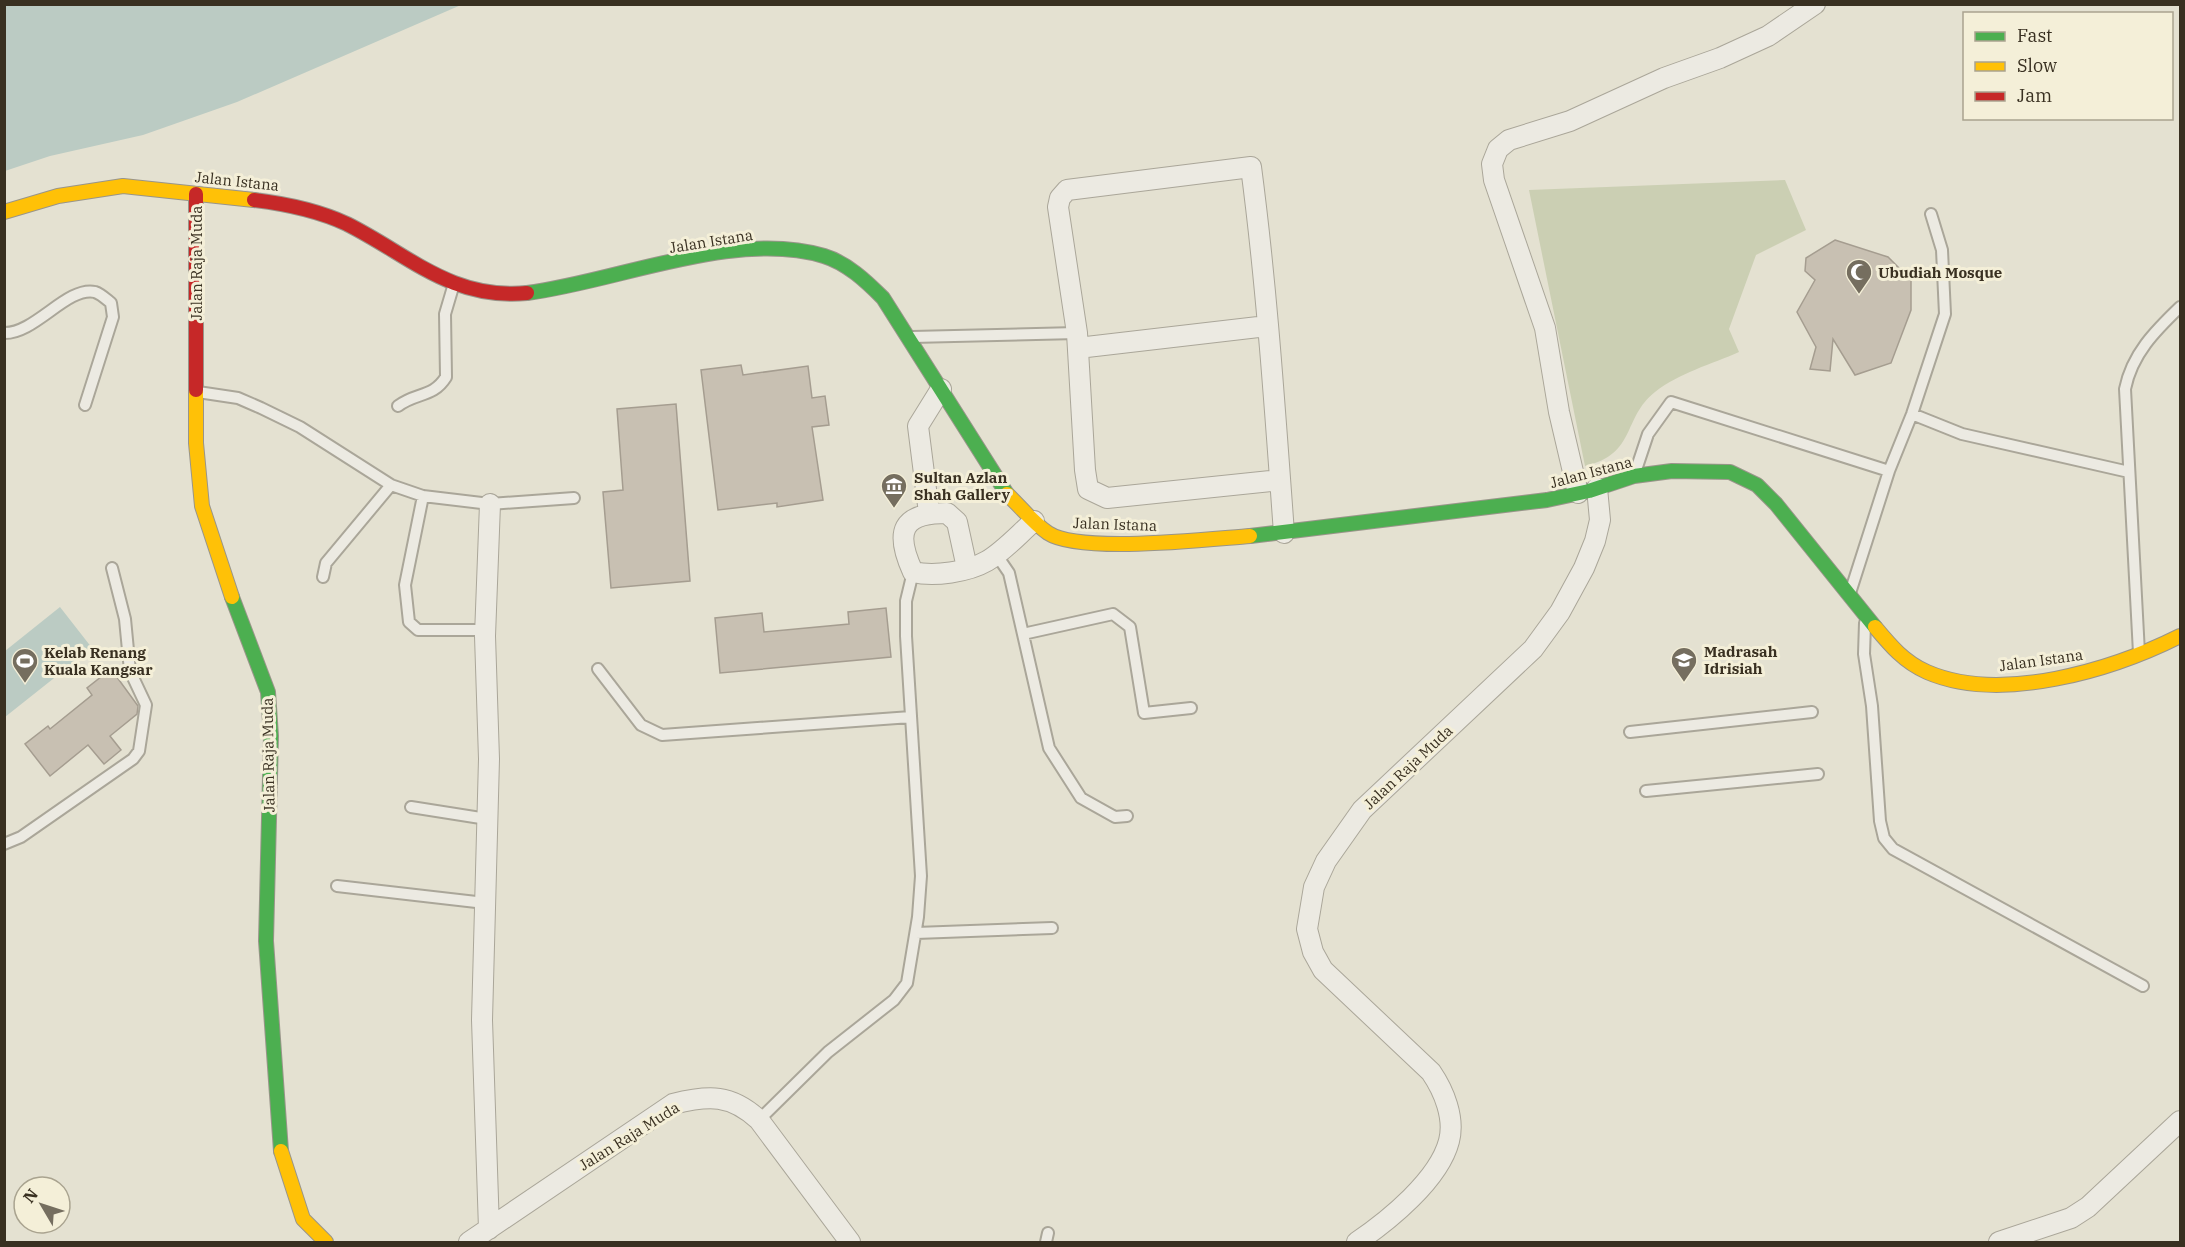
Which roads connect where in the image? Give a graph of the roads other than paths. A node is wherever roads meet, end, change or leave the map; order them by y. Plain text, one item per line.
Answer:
1 (1815, 4) edge
2 (196, 194) junction
3 (4, 212) edge
4 (1931, 214) dead end
5 (454, 284) junction
6 (2181, 307) edge
7 (1267, 326) junction
8 (4, 333) edge
9 (909, 338) junction
10 (1077, 341) junction
11 (940, 389) junction
12 (196, 392) junction
13 (85, 405) dead end
14 (398, 406) dead end
15 (1912, 414) junction
16 (1889, 471) junction
17 (2129, 472) junction
18 (1634, 476) junction
19 (1280, 480) junction
20 (391, 485) junction
21 (1597, 488) junction
22 (1578, 493) junction
23 (423, 496) junction
24 (574, 498) dead end
25 (490, 504) junction
26 (929, 513) junction
27 (1034, 521) junction
28 (1284, 533) junction
29 (996, 554) junction
30 (112, 568) dead end
31 (967, 568) junction
32 (913, 572) junction
33 (323, 578) dead end
34 (1849, 596) junction
35 (1867, 617) junction
36 (485, 630) junction
37 (1023, 634) junction
38 (2181, 636) edge
39 (2140, 656) junction
40 (598, 669) dead end
41 (1191, 708) dead end
42 (1812, 712) dead end
43 (911, 717) junction
44 (1630, 732) dead end
45 (1818, 774) dead end
46 (1646, 791) dead end
47 (411, 807) dead end
48 (1127, 816) dead end
49 (487, 819) junction
50 (4, 844) edge
51 (336, 886) dead end
52 (485, 903) junction
53 (1052, 928) dead end
54 (916, 933) junction
55 (2143, 986) dead end
56 (759, 1120) junction
57 (2181, 1121) edge
58 (489, 1229) junction
59 (326, 1242) edge
60 (469, 1242) edge
61 (850, 1242) edge
62 (1357, 1242) edge
63 (1999, 1242) edge

1 - 22 street
2 - 3 street, Jalan Istana
2 - 5 street, Jalan Istana
2 - 12 street, Jalan Raja Muda
4 - 15 lane
5 - 9 street, Jalan Istana
5 - 14 lane
6 - 17 lane
7 - 10 street
7 - 10 street
7 - 19 street
8 - 13 lane
9 - 10 lane
9 - 11 street, Jalan Istana
10 - 19 street
11 - 26 street
11 - 27 street, Jalan Istana
12 - 20 lane
12 - 59 street, Jalan Raja Muda
15 - 16 lane
15 - 17 lane
16 - 18 lane
16 - 34 lane
17 - 39 lane
18 - 21 street, Jalan Istana
18 - 34 street, Jalan Istana
19 - 28 street
20 - 23 lane
20 - 33 lane
21 - 22 street, Jalan Istana
21 - 62 street, Jalan Raja Muda
22 - 28 street, Jalan Istana
23 - 25 lane
23 - 36 lane
24 - 25 lane
25 - 36 street
26 - 31 street
26 - 32 street
27 - 28 street, Jalan Istana
27 - 29 street
29 - 31 street
29 - 37 lane
30 - 50 lane
31 - 32 street
32 - 43 lane
34 - 35 street, Jalan Istana
35 - 39 street, Jalan Istana
35 - 55 lane
36 - 49 street
37 - 41 lane
37 - 48 lane
38 - 39 street, Jalan Istana
40 - 43 lane
42 - 44 lane
43 - 54 lane
45 - 46 lane
47 - 49 lane
49 - 52 street
51 - 52 lane
52 - 58 street
53 - 54 lane
54 - 56 lane
56 - 58 street, Jalan Raja Muda
56 - 61 street, Jalan Raja Muda
57 - 63 street
58 - 60 street, Jalan Raja Muda

